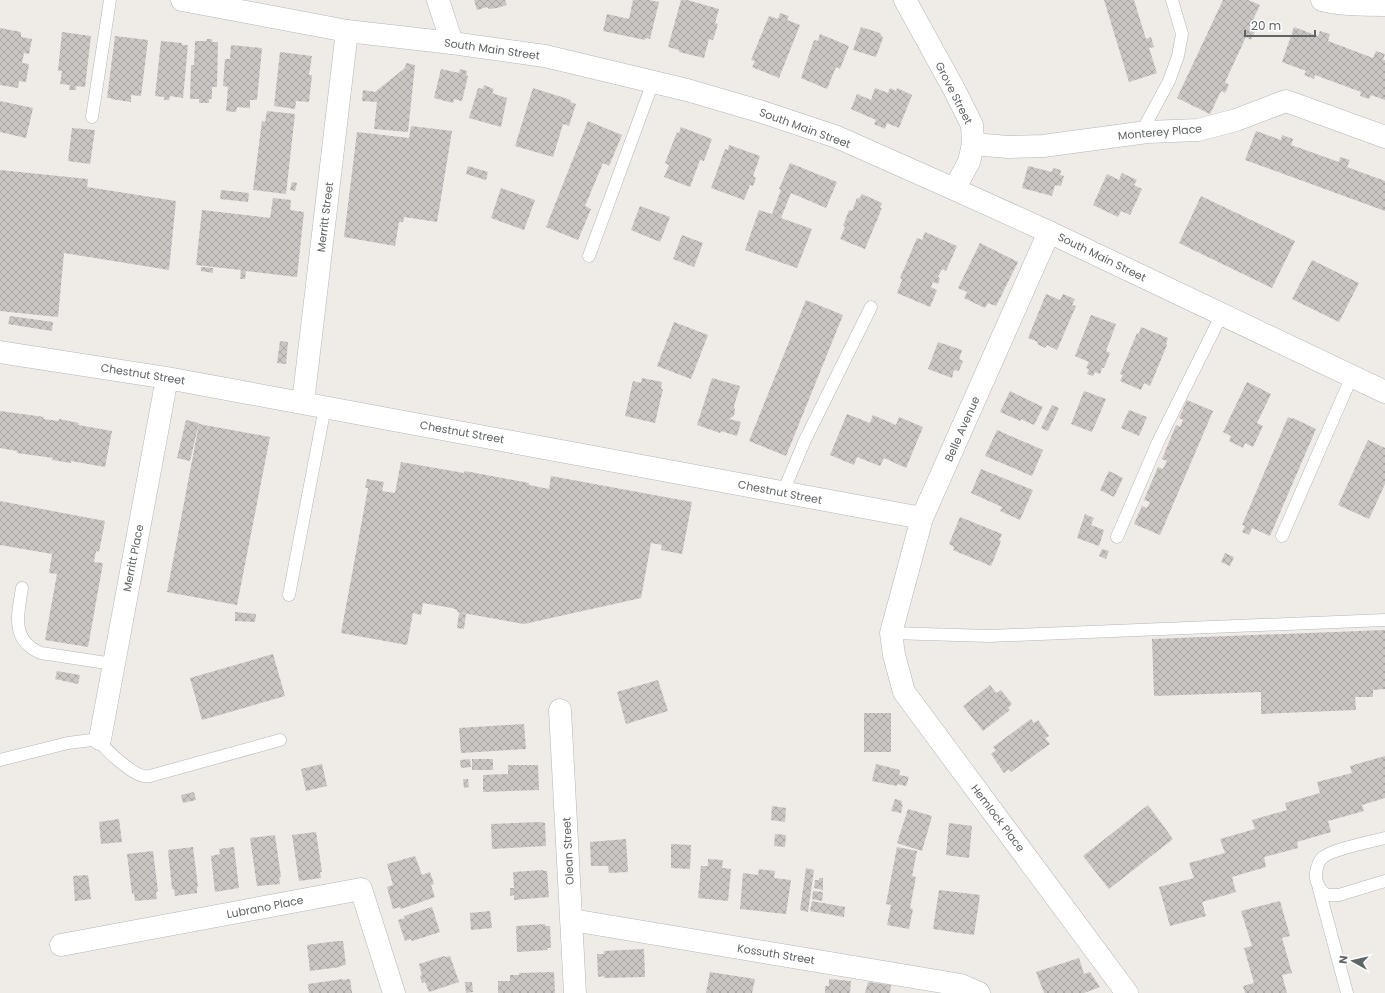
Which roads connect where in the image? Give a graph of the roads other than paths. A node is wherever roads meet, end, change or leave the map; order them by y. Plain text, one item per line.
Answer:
1 (110, 0) edge
2 (182, 0) edge
3 (438, 0) edge
4 (905, 0) edge
5 (1172, 0) edge
6 (1322, 0) edge
7 (1385, 5) edge
8 (347, 31) junction
9 (452, 43) junction
10 (653, 82) junction
11 (92, 118) dead end
12 (1141, 133) junction
13 (1385, 137) edge
14 (973, 144) junction
15 (954, 189) junction
16 (1049, 232) junction
17 (589, 256) dead end
18 (871, 307) dead end
19 (1222, 314) junction
20 (0, 352) edge
21 (1352, 376) junction
22 (167, 378) junction
23 (1385, 392) edge
24 (303, 403) junction
25 (325, 407) junction
26 (783, 492) junction
27 (922, 518) junction
28 (1282, 536) dead end
29 (1117, 537) dead end
30 (22, 588) dead end
31 (289, 595) dead end
32 (1385, 620) edge
33 (891, 633) junction
34 (114, 664) junction
35 (560, 710) dead end
36 (100, 739) junction
37 (280, 740) dead end
38 (0, 760) edge
39 (1385, 838) edge
40 (1385, 882) edge
41 (1319, 889) junction
42 (572, 920) junction
43 (61, 945) dead end
44 (394, 993) edge
45 (575, 993) edge
46 (979, 993) edge
47 (1127, 993) edge
48 (1347, 993) edge

1 - 11 lane
2 - 8 street, South Main Street
3 - 9 street
4 - 14 street, Grove Street
5 - 12 lane
6 - 7 street
8 - 9 street, South Main Street
8 - 24 street, Merritt Street
9 - 10 street, South Main Street
10 - 15 street, South Main Street
10 - 17 lane
12 - 13 street, Monterey Place
12 - 14 street, Monterey Place
14 - 15 street, Grove Street
15 - 16 street, South Main Street
16 - 19 street, South Main Street
16 - 27 street, Belle Avenue
18 - 26 lane
19 - 21 street, South Main Street
19 - 29 lane
20 - 22 street, Chestnut Street
21 - 23 street, South Main Street
21 - 28 lane
22 - 24 street, Chestnut Street
22 - 34 street, Merritt Place
24 - 25 street, Chestnut Street
25 - 26 street, Chestnut Street
25 - 31 lane
26 - 27 street, Chestnut Street
27 - 33 street, Belle Avenue
30 - 34 lane
32 - 33 lane
33 - 47 street, Hemlock Place
34 - 36 street, Merritt Place
35 - 42 street, Olean Street
36 - 37 lane
36 - 38 lane
39 - 41 lane
40 - 41 lane
41 - 48 lane
42 - 45 street, Olean Street
42 - 46 street, Kossuth Street
43 - 44 street, Lubrano Place

